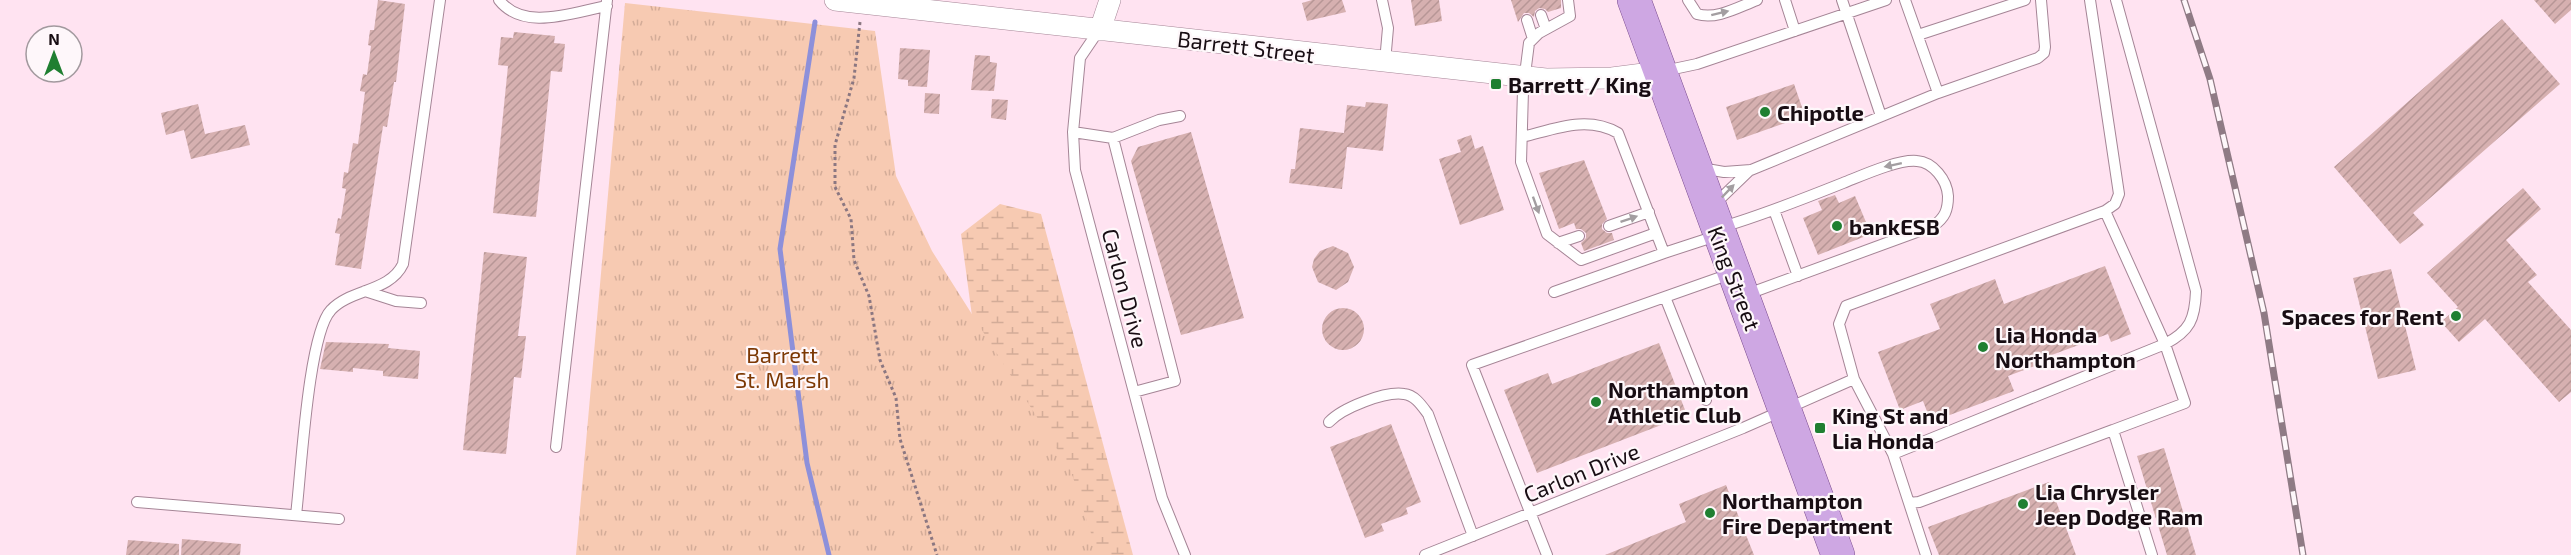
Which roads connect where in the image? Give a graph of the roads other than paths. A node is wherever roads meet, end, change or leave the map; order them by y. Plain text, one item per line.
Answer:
1 (440, 0) edge
2 (499, 0) edge
3 (835, 0) edge
4 (1110, 0) edge
5 (1382, 0) edge
6 (1568, 0) edge
7 (1634, 0) edge
8 (1688, 0) edge
9 (1757, 0) edge
10 (1785, 0) edge
11 (1842, 0) edge
12 (1886, 0) edge
13 (1905, 0) edge
14 (2025, 0) edge
15 (2041, 0) edge
16 (2091, 0) edge
17 (2116, 0) edge
18 (607, 3) edge
19 (1847, 13) junction
20 (1541, 15) dead end
21 (1527, 20) dead end
22 (1546, 29) junction
23 (1100, 30) junction
24 (1795, 31) junction
25 (1918, 35) junction
26 (1533, 39) junction
27 (1385, 62) junction
28 (1659, 72) junction
29 (1524, 77) junction
30 (1938, 93) junction
31 (1180, 116) dead end
32 (1881, 116) junction
33 (1072, 132) junction
34 (1522, 137) junction
35 (1113, 138) junction
36 (1693, 166) junction
37 (1751, 170) junction
38 (1774, 210) junction
39 (1649, 212) junction
40 (2105, 212) junction
41 (1609, 226) dead end
42 (1716, 227) junction
43 (1656, 233) junction
44 (1579, 236) dead end
45 (1558, 243) junction
46 (1664, 253) junction
47 (1798, 276) junction
48 (1737, 284) junction
49 (365, 291) junction
50 (1554, 292) dead end
51 (1665, 297) junction
52 (420, 303) dead end
53 (2165, 344) junction
54 (1854, 379) junction
55 (1134, 392) junction
56 (1706, 400) dead end
57 (1785, 410) junction
58 (1329, 422) dead end
59 (2113, 430) junction
60 (556, 447) dead end
61 (1893, 454) junction
62 (137, 502) dead end
63 (1908, 503) junction
64 (1529, 513) junction
65 (296, 515) junction
66 (339, 519) dead end
67 (1473, 536) junction
68 (1439, 552) edge
69 (1185, 555) edge
70 (1425, 555) edge
71 (1547, 555) edge
72 (1838, 555) edge
73 (1926, 555) edge
74 (2152, 555) edge

1 - 49 lane
2 - 18 lane
3 - 23 street, Barrett Street
4 - 23 street
5 - 27 lane
6 - 22 lane
7 - 28 main road, King Street
8 -> 9 lane
10 - 24 lane
11 - 19 lane
12 - 19 lane
13 - 25 lane
14 - 25 lane
15 - 30 lane
16 - 40 lane
17 - 53 lane
18 - 60 lane
19 - 24 lane
19 - 32 lane
20 - 22 lane
21 - 26 lane
22 - 26 lane
23 - 27 street, Barrett Street
23 - 33 lane, Carlon Drive
24 - 28 lane
25 - 30 lane
26 - 29 lane
27 - 29 street, Barrett Street
28 - 29 street, Barrett Street
28 - 36 main road, King Street
29 - 34 lane
30 - 32 lane
31 - 35 lane
32 - 37 lane
33 - 35 lane
33 - 55 lane, Carlon Drive
34 - 39 lane
34 -> 45 lane
35 - 55 lane
36 - 37 lane
36 - 42 main road, King Street
42 -> 37 lane
38 - 42 lane
38 - 47 lane
47 -> 38 lane
41 -> 39 lane
39 - 43 lane
40 - 53 lane
40 - 54 lane
42 - 46 lane
42 - 48 main road, King Street
43 - 45 lane
43 - 46 lane
44 - 45 lane
46 - 50 lane
47 - 48 lane
48 - 51 lane
48 - 57 main road, King Street
49 - 52 lane
49 - 65 lane
51 - 56 lane
51 - 64 lane
53 - 59 lane
53 - 61 lane
54 - 57 lane, Carlon Drive
54 - 61 lane
55 - 69 lane, Carlon Drive
57 - 64 lane, Carlon Drive
57 - 72 main road, King Street
58 - 67 lane
59 - 63 lane
59 - 74 lane
61 - 63 lane
62 - 65 lane
63 - 73 lane
64 - 67 lane, Carlon Drive
64 - 71 lane
65 - 66 lane
67 - 68 lane, Carlon Drive
68 - 70 lane, Carlon Drive

